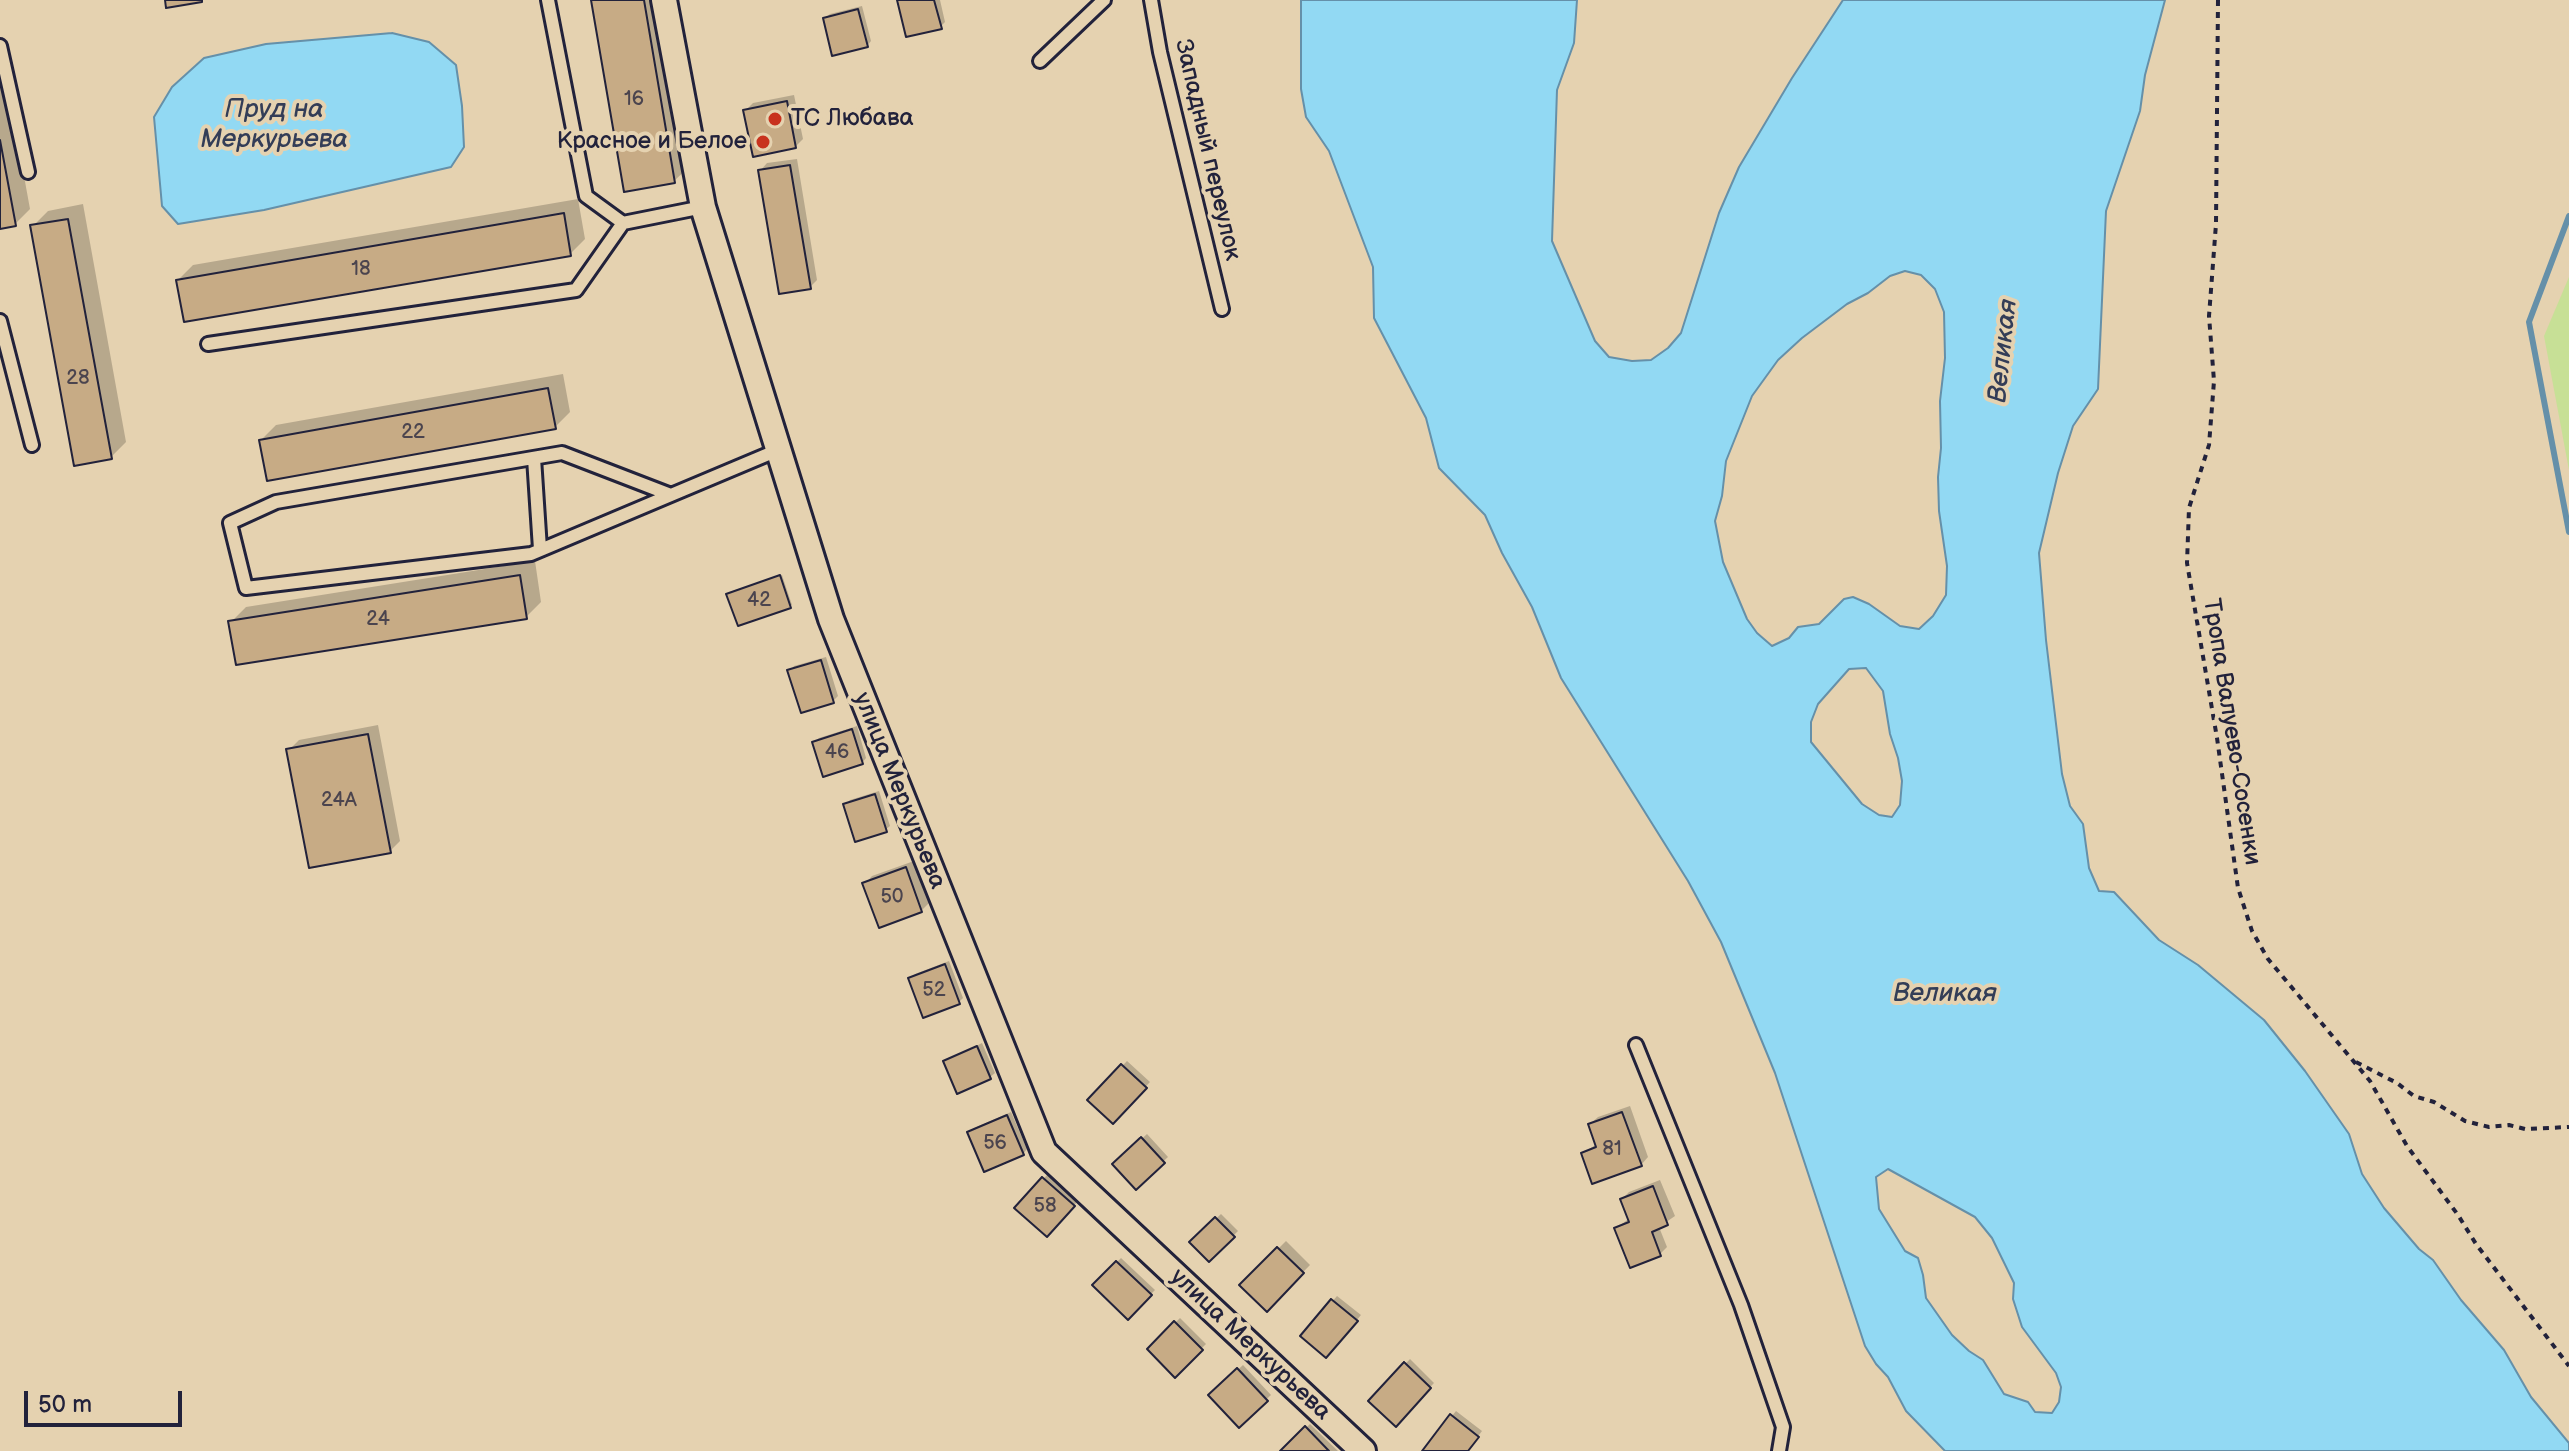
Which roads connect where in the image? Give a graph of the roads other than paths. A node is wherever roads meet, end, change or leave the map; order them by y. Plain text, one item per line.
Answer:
1 (548, 0) edge
2 (664, 0) edge
3 (1104, 0) edge
4 (1151, 0) edge
5 (0, 46) edge
6 (1040, 61) dead end
7 (28, 172) dead end
8 (703, 207) junction
9 (623, 223) junction
10 (1222, 309) dead end
11 (0, 321) edge
12 (208, 344) dead end
13 (32, 445) dead end
14 (778, 450) junction
15 (534, 458) junction
16 (671, 495) junction
17 (540, 549) junction
18 (1636, 1045) dead end
19 (1363, 1451) edge
20 (1779, 1451) edge

1 - 9 lane
2 - 8 street, улица Меркурьева
3 - 6 lane
4 - 10 lane, Западный переулок
5 - 7 lane
8 - 9 lane
8 - 14 street, улица Меркурьева
9 - 12 lane
11 - 13 lane
14 - 16 lane
14 - 19 street, улица Меркурьева
15 - 16 lane
15 - 17 lane
15 - 17 lane
16 - 17 lane
18 - 20 lane

